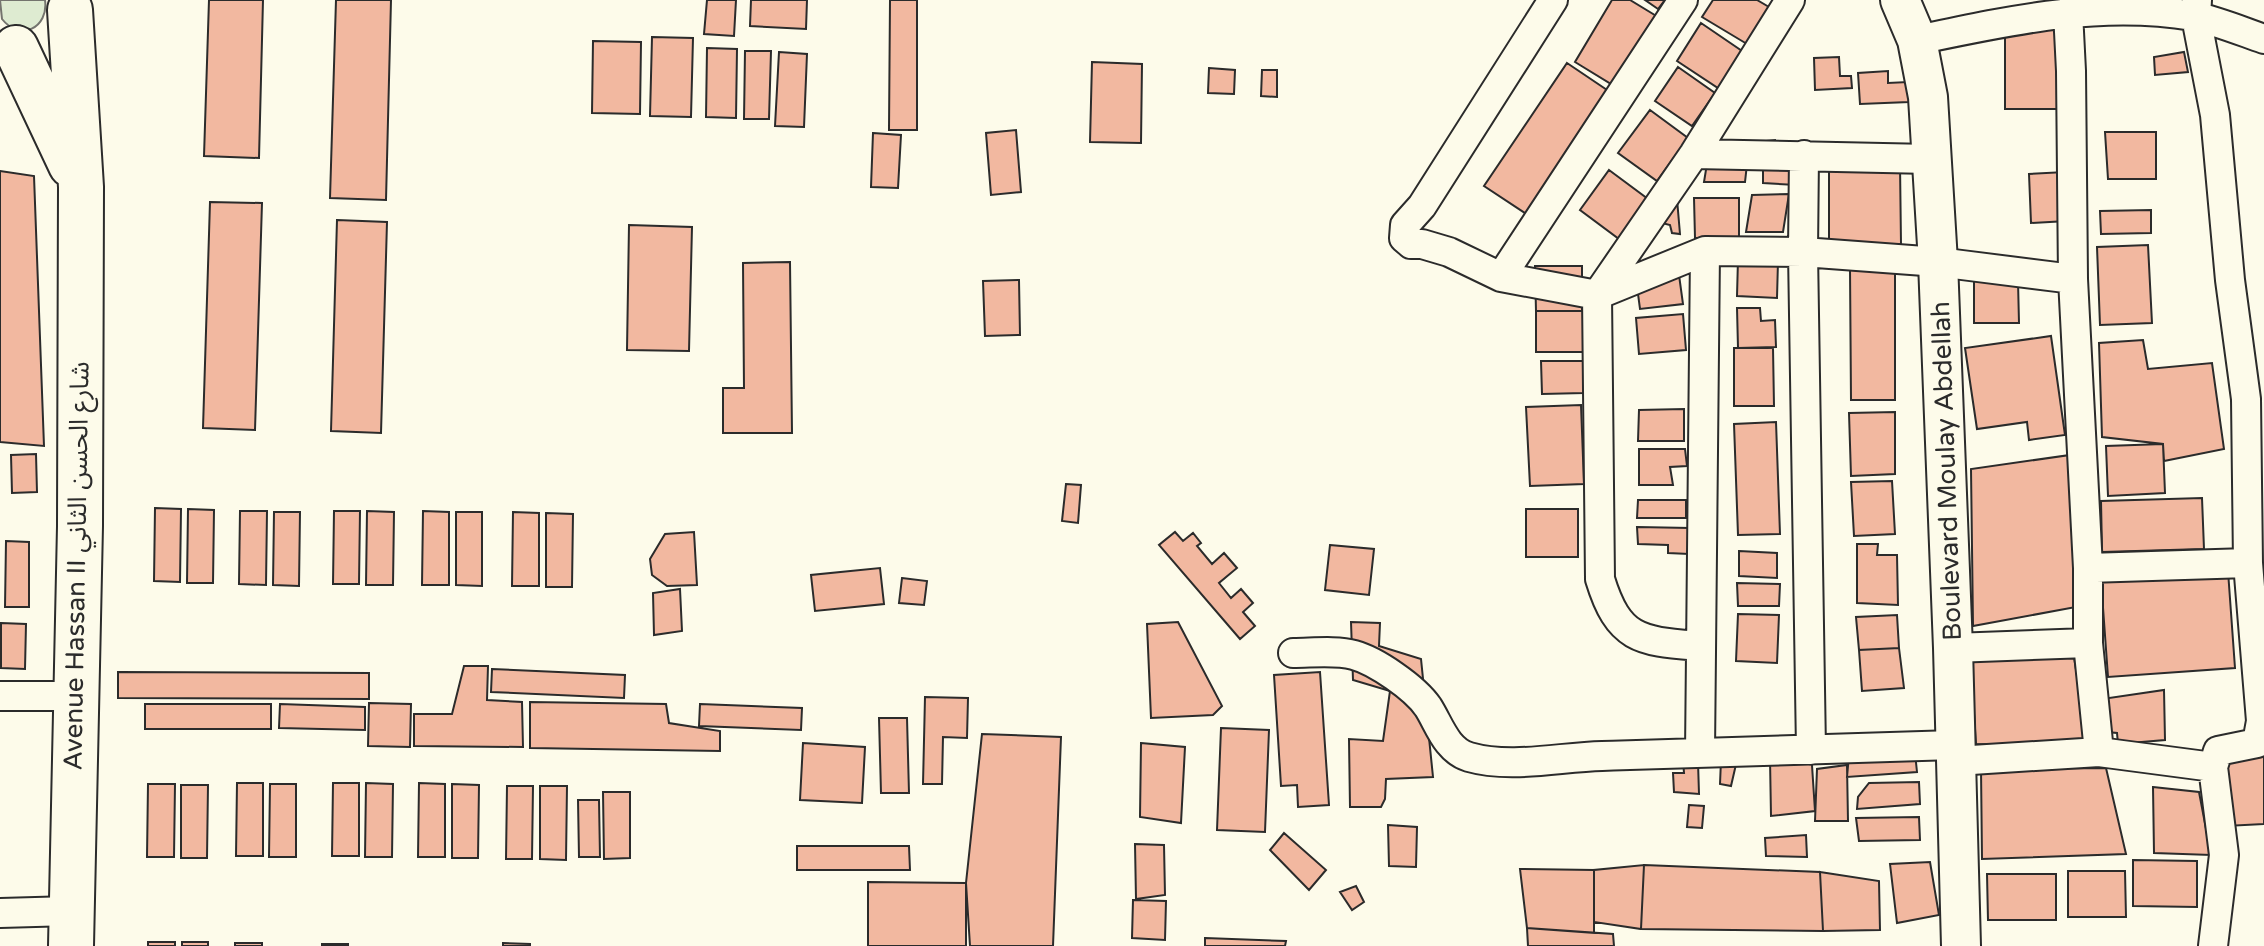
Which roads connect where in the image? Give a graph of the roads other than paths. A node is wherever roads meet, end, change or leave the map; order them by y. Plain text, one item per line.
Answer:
1 (1553, 0) edge
2 (1683, 0) edge
3 (1790, 0) edge
4 (1900, 0) edge
5 (70, 5) edge
6 (2196, 8) edge
7 (2068, 12) junction
8 (2264, 39) edge
9 (1917, 40) junction
10 (4, 42) edge
11 (1694, 154) junction
12 (1804, 155) junction
13 (1930, 159) junction
14 (81, 187) junction
15 (1705, 251) junction
16 (1803, 252) junction
17 (1938, 262) junction
18 (1501, 277) junction
19 (2073, 279) junction
20 (1597, 295) junction
21 (2255, 399) edge
22 (2248, 563) junction
23 (2088, 568) junction
24 (2088, 643) junction
25 (1700, 646) junction
26 (1953, 648) junction
27 (1293, 653) dead end
28 (0, 696) edge
29 (75, 696) junction
30 (2263, 721) edge
31 (1811, 750) junction
32 (2099, 752) junction
33 (1700, 753) junction
34 (1955, 753) junction
35 (2213, 767) junction
36 (0, 913) edge
37 (71, 928) edge
38 (1961, 946) edge
39 (2213, 946) edge

1 - 18 street
2 - 18 street
3 - 11 street
4 - 9 main road, Boulevard Moulay Abdellah
5 - 10 main road
5 - 14 main road, Avenue Hassan II شارع الحسن الثاني
6 - 7 street
6 - 8 street
6 - 21 street
7 - 9 street
7 - 19 street
9 - 13 main road, Boulevard Moulay Abdellah
10 - 14 main road, Avenue Hassan II شارع الحسن الثاني
11 - 12 street
11 - 20 street
12 - 13 street
12 - 16 street
13 - 17 main road, Boulevard Moulay Abdellah
14 - 29 main road, Avenue Hassan II شارع الحسن الثاني
15 - 16 street
15 - 20 street
15 - 25 street
16 - 17 street
16 - 31 street
17 - 19 street
17 - 26 main road, Boulevard Moulay Abdellah
18 - 20 street
19 - 23 street
20 - 25 street
21 - 22 street
22 - 23 street
22 - 30 street
23 - 24 street
24 - 26 street
24 - 32 street
25 - 33 street
26 - 34 main road, Boulevard Moulay Abdellah
27 - 33 street
28 - 29 street
29 - 37 main road, Avenue Hassan II شارع الحسن الثاني
30 - 35 street
31 - 33 street
31 - 34 street
32 - 34 street
32 - 35 street
34 - 38 main road, Boulevard Moulay Abdellah
35 - 39 street
36 - 37 street

